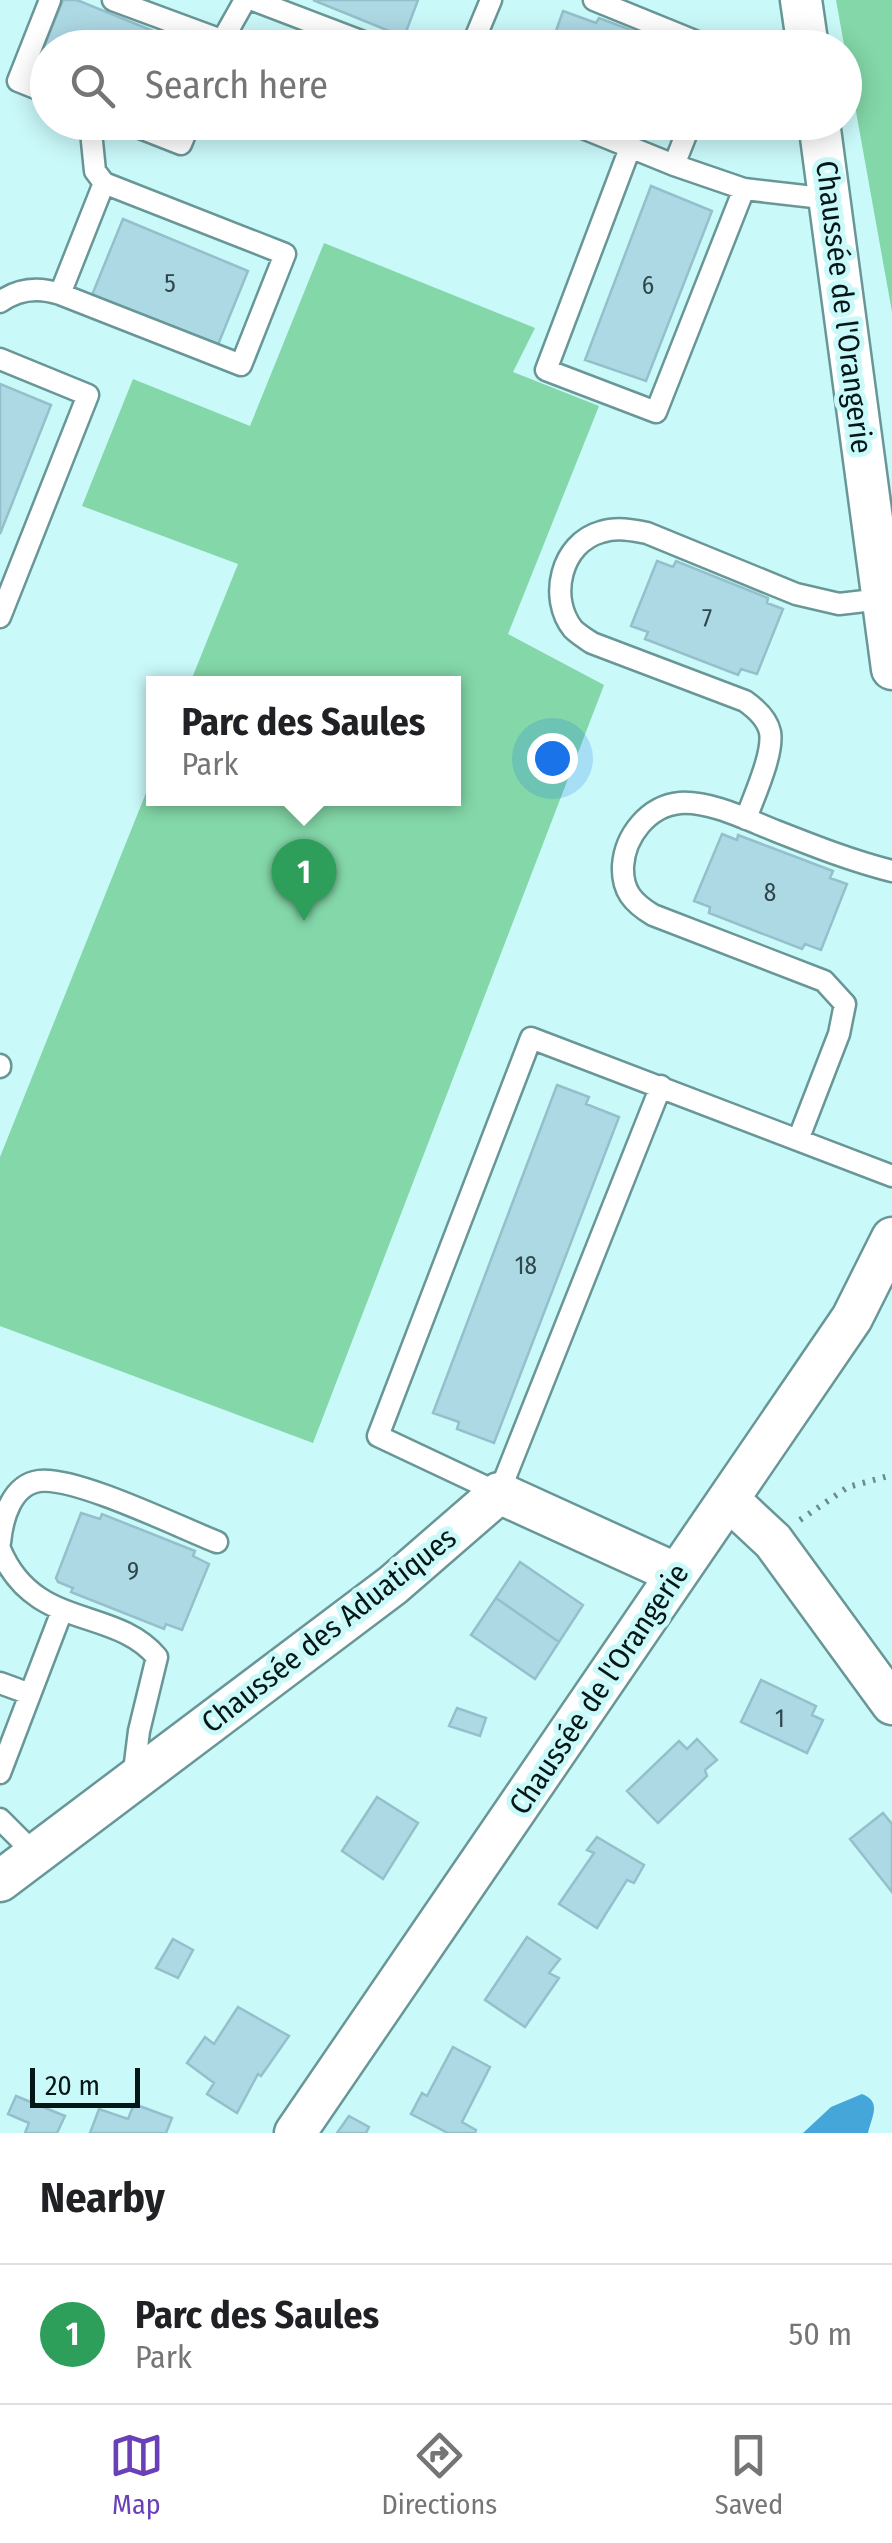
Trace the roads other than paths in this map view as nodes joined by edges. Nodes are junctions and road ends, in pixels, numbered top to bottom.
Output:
1 (50, 0) edge
2 (113, 0) edge
3 (245, 0) edge
4 (254, 0) edge
5 (491, 0) edge
6 (594, 0) edge
7 (801, 0) edge
8 (38, 30) edge
9 (186, 30) edge
10 (228, 30) edge
11 (332, 30) edge
12 (478, 30) edge
13 (668, 30) edge
14 (805, 30) edge
15 (30, 51) edge
16 (30, 86) edge
17 (92, 140) edge
18 (611, 140) edge
19 (684, 140) edge
20 (822, 140) edge
21 (630, 148) junction
22 (674, 165) junction
23 (104, 183) junction
24 (744, 189) junction
25 (831, 199) junction
26 (60, 294) junction
27 (0, 302) edge
28 (0, 359) edge
29 (882, 600) junction
30 (0, 616) edge
31 (892, 670) edge
32 (746, 819) junction
33 (892, 872) edge
34 (661, 1086) junction
35 (798, 1140) junction
36 (892, 1176) edge
37 (892, 1238) edge
38 (499, 1493) junction
39 (729, 1500) junction
40 (217, 1542) dead end
41 (0, 1546) edge
42 (677, 1574) junction
43 (62, 1611) junction
44 (0, 1682) edge
45 (30, 1694) junction
46 (892, 1704) edge
47 (0, 1774) edge
48 (133, 1782) junction
49 (0, 1819) edge
50 (35, 1854) junction
51 (0, 1880) edge
52 (295, 2133) edge

1 - 8 lane
2 - 9 lane
3 - 10 lane
4 - 11 lane
5 - 12 lane
6 - 13 lane
7 - 14 street
15 - 16 lane
17 - 23 lane
18 - 21 lane
19 - 22 lane
20 - 25 street, Chaussée de l'Orangerie
21 - 22 lane
21 - 24 lane
22 - 24 lane
23 - 26 lane
23 - 26 lane
24 - 25 lane
25 - 29 street, Chaussée de l'Orangerie
26 - 27 lane
28 - 30 lane
29 - 31 street, Chaussée de l'Orangerie
29 - 32 lane
32 - 33 lane
32 - 35 lane
34 - 35 lane
34 - 38 lane
34 - 38 lane
35 - 36 lane
37 - 39 street, Chaussée de l'Orangerie
38 - 42 street
38 - 48 street, Chaussée des Aduatiques
39 - 42 street, Chaussée de l'Orangerie
39 - 46 street
40 - 41 lane
41 - 43 lane
42 - 52 street, Chaussée de l'Orangerie
43 - 45 lane
43 - 48 lane
44 - 45 lane
45 - 47 lane
48 - 50 street, Chaussée des Aduatiques
49 - 50 lane
50 - 51 street, Chaussée des Aduatiques

